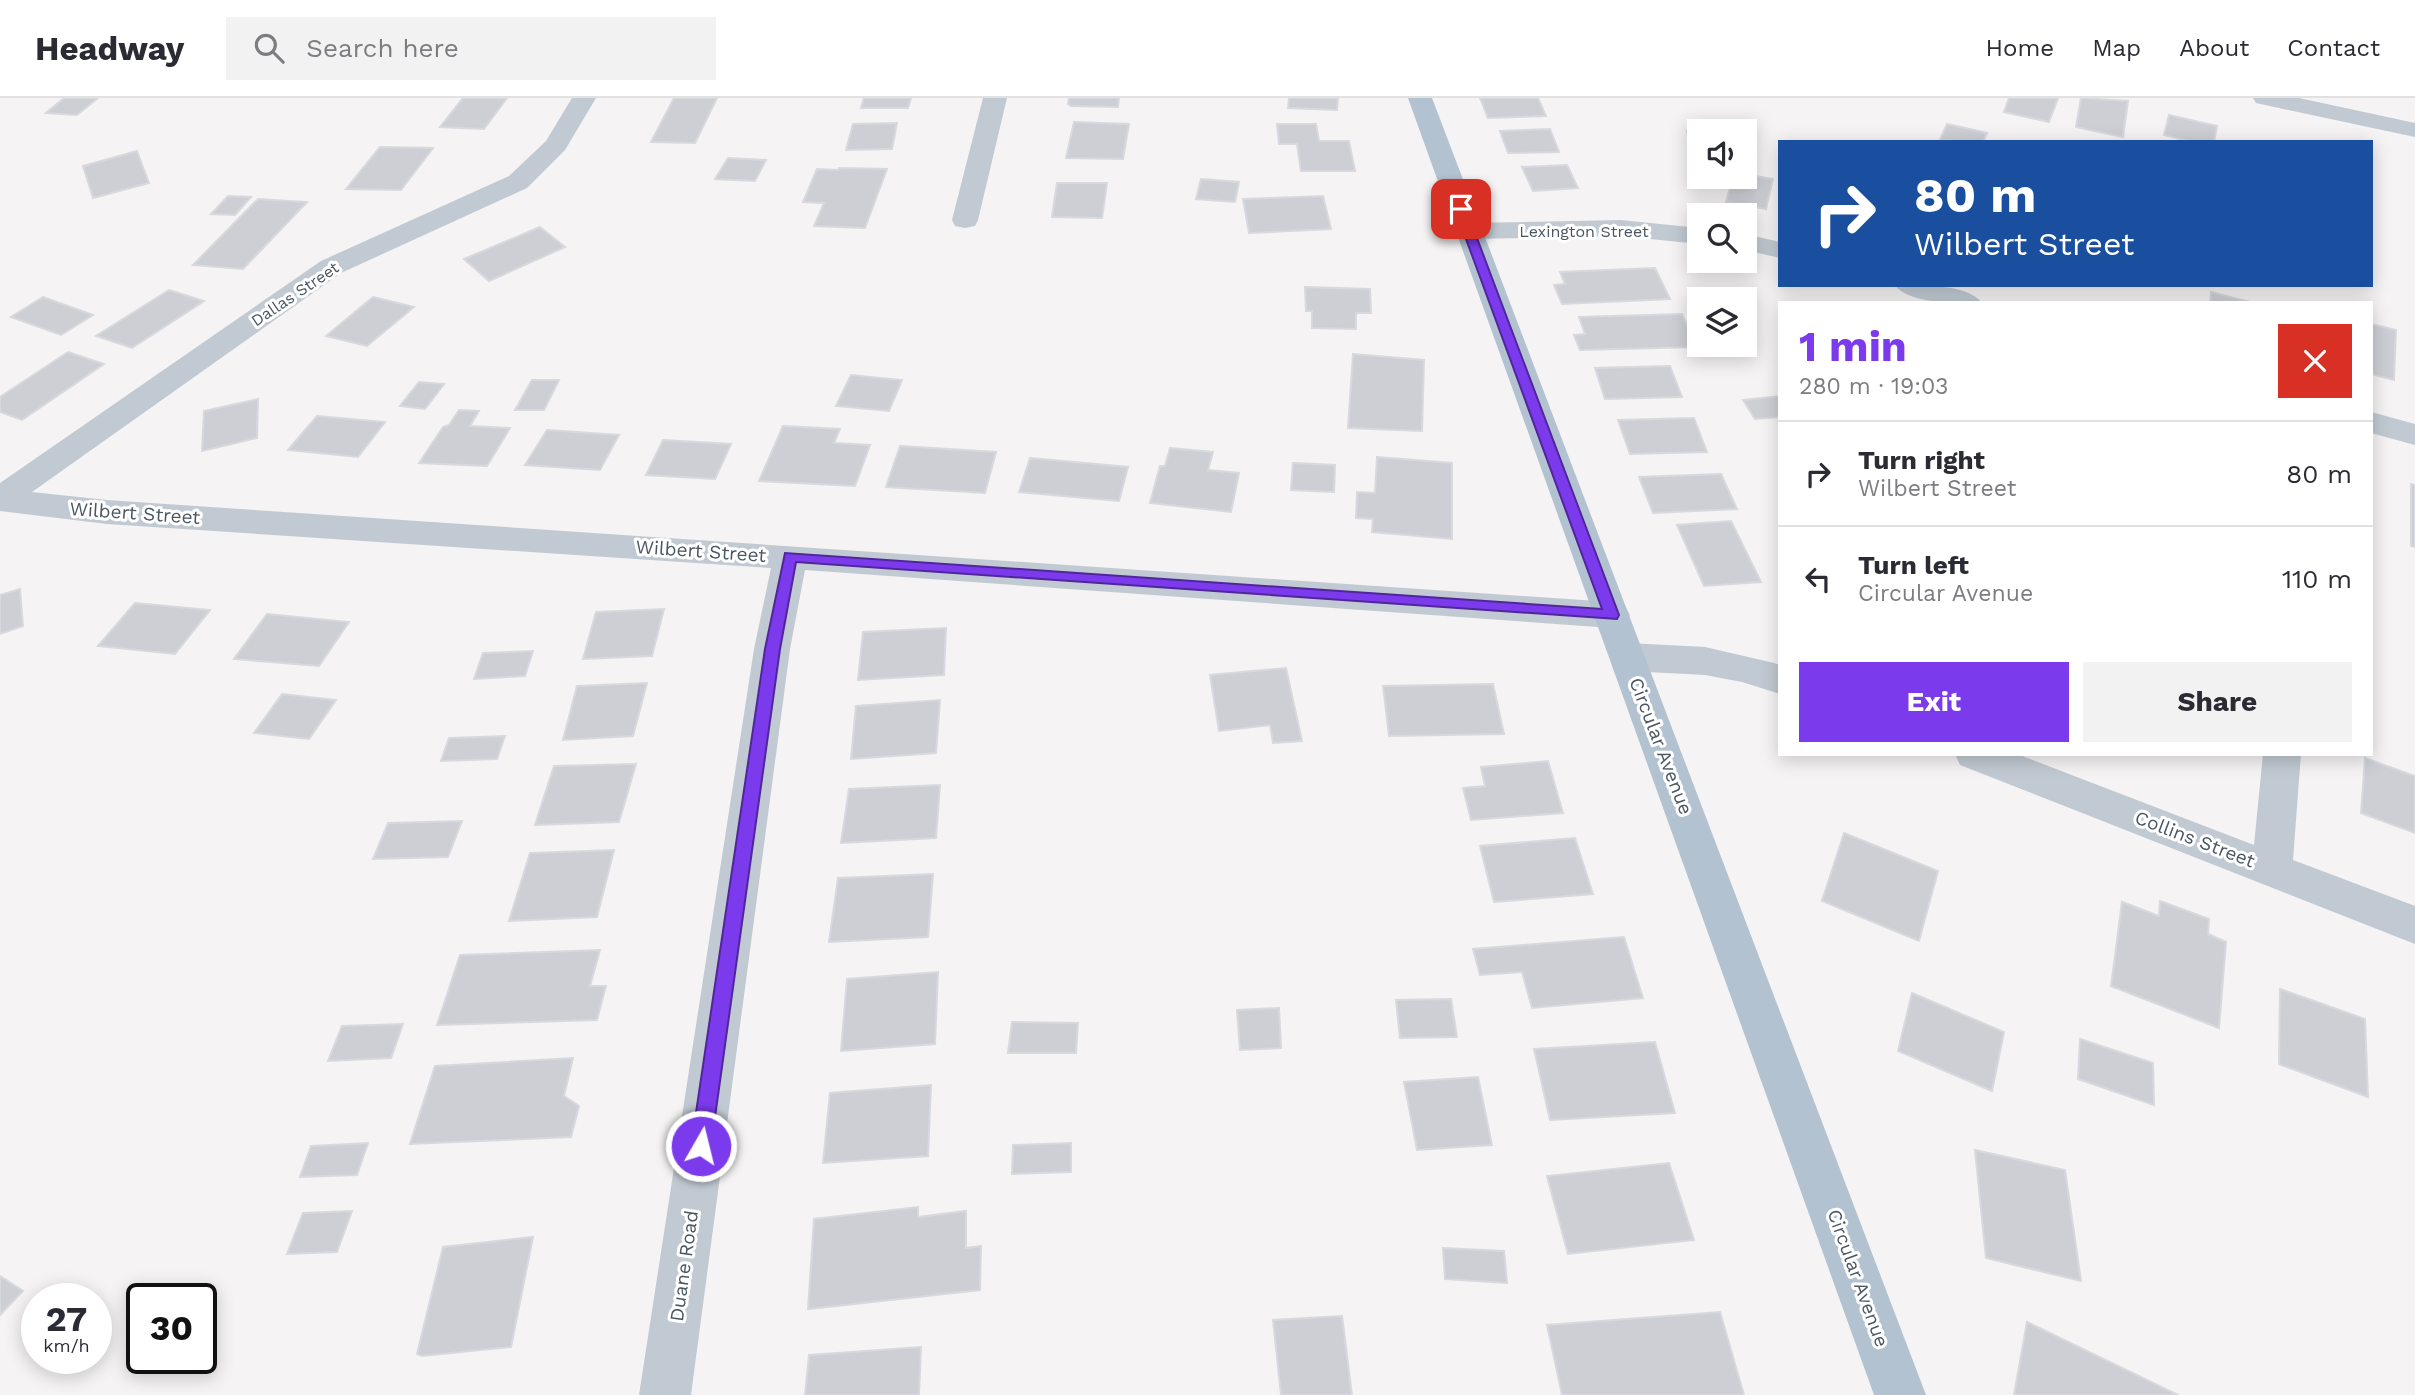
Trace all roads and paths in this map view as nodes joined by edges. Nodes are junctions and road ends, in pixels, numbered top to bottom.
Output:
1 (584, 98) edge
2 (995, 98) edge
3 (1420, 98) edge
4 (2265, 98) edge
5 (2415, 130) edge
6 (965, 220) dead end
7 (1469, 231) junction
8 (1687, 235) edge
9 (1757, 245) edge
10 (1778, 250) edge
11 (1916, 287) edge
12 (1961, 301) edge
13 (2373, 423) edge
14 (2415, 435) edge
15 (0, 500) edge
16 (790, 556) junction
17 (1612, 615) junction
18 (1628, 657) junction
19 (1778, 679) edge
20 (1979, 756) edge
21 (2281, 756) edge
22 (2272, 869) junction
23 (2415, 925) edge
24 (665, 1395) edge
25 (1900, 1395) edge

1 - 15 street, Dallas Street
2 - 6 street
3 - 7 main road, Circular Avenue
4 - 5 street
7 - 8 street, Lexington Street
7 - 17 main road, Circular Avenue
9 - 10 street
11 - 12 street
13 - 14 street
15 - 16 street, Wilbert Street
16 - 17 street, Wilbert Street
16 - 24 street, Duane Road
17 - 18 main road, Circular Avenue
18 - 19 street
18 - 25 main road, Circular Avenue
20 - 22 street, Collins Street
21 - 22 street
22 - 23 street, Collins Street

